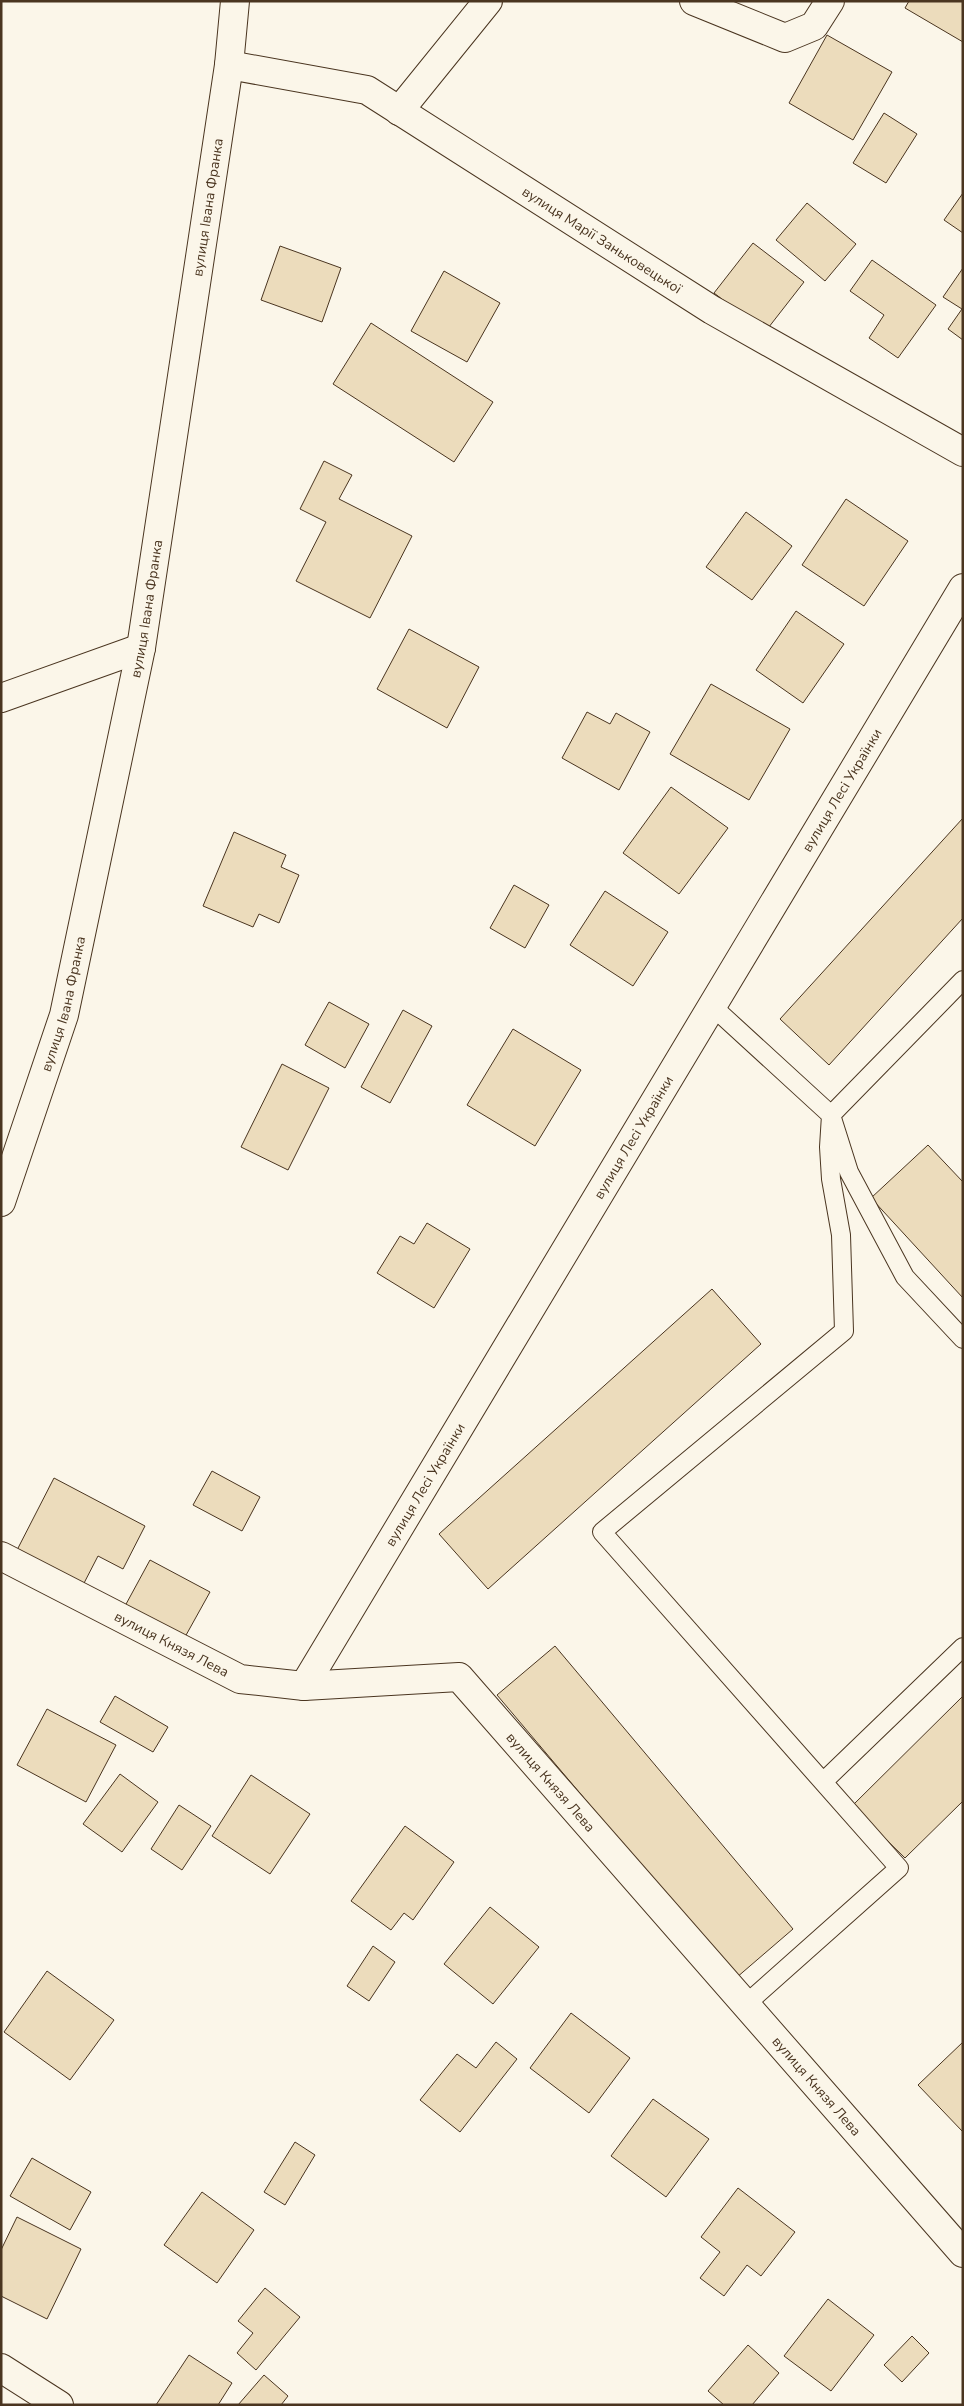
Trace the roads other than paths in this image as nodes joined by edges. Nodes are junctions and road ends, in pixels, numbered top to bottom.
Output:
1 (236, 1) edge
2 (488, 1) edge
3 (694, 1) edge
4 (830, 1) edge
5 (228, 65) junction
6 (399, 111) junction
7 (963, 452) edge
8 (963, 588) edge
9 (141, 648) junction
10 (1, 698) edge
11 (963, 980) edge
12 (712, 1006) junction
13 (831, 1115) junction
14 (1, 1202) edge
15 (963, 1339) edge
16 (1, 1556) edge
17 (963, 1647) edge
18 (304, 1686) junction
19 (824, 1781) junction
20 (745, 2005) junction
21 (963, 2253) edge
22 (1, 2368) edge
23 (59, 2405) edge

1 - 5 street, вулиця Івана Франка
2 - 6 street
3 - 4 street
5 - 6 street, вулиця Марії Заньковецької
5 - 9 street, вулиця Івана Франка
6 - 7 street, вулиця Марії Заньковецької
8 - 12 street, вулиця Лесі Українки
9 - 10 street
9 - 14 street, вулиця Івана Франка
11 - 13 lane
12 - 13 lane
12 - 18 street, вулиця Лесі Українки
13 - 15 lane
13 - 19 lane
16 - 18 street, вулиця Князя Лева
17 - 19 lane
18 - 20 street, вулиця Князя Лева
19 - 20 lane
20 - 21 street, вулиця Князя Лева
22 - 23 street

